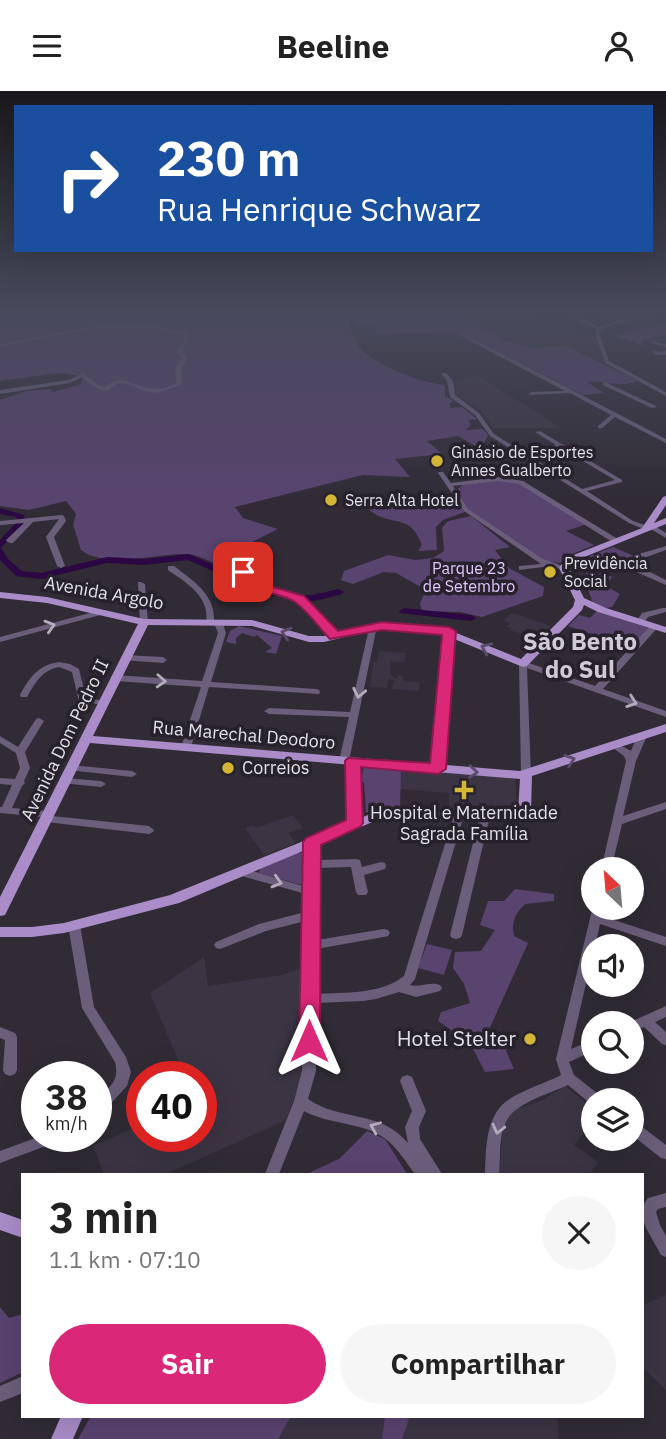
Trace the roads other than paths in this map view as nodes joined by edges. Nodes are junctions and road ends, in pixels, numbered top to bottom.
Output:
1 (179, 375) edge
2 (445, 375) edge
3 (538, 375) edge
4 (630, 375) edge
5 (605, 384) dead end
6 (666, 385) edge
7 (656, 389) junction
8 (0, 392) edge
9 (570, 392) junction
10 (532, 394) dead end
11 (666, 394) edge
12 (632, 396) junction
13 (654, 407) dead end
14 (613, 416) junction
15 (600, 427) dead end
16 (538, 432) dead end
17 (666, 441) edge
18 (562, 446) junction
19 (523, 454) junction
20 (441, 473) dead end
21 (448, 485) junction
22 (581, 491) junction
23 (666, 499) edge
24 (26, 519) junction
25 (0, 523) edge
26 (654, 526) edge
27 (666, 536) edge
28 (10, 541) dead end
29 (617, 541) junction
30 (666, 548) edge
31 (549, 565) junction
32 (61, 566) dead end
33 (172, 568) dead end
34 (522, 568) dead end
35 (564, 568) junction
36 (243, 572) dead end
37 (666, 583) edge
38 (141, 584) dead end
39 (0, 595) edge
40 (578, 605) junction
41 (663, 610) dead end
42 (101, 612) junction
43 (144, 622) junction
44 (212, 622) junction
45 (640, 622) junction
46 (373, 626) junction
47 (661, 628) edge
48 (449, 631) junction
49 (335, 636) junction
50 (0, 640) edge
51 (125, 658) junction
52 (163, 660) dead end
53 (523, 664) junction
54 (115, 678) junction
55 (207, 683) junction
56 (597, 690) junction
57 (316, 692) dead end
58 (24, 695) dead end
59 (103, 703) junction
60 (269, 711) dead end
61 (666, 714) edge
62 (354, 715) junction
63 (39, 721) dead end
64 (666, 728) edge
65 (642, 736) junction
66 (0, 739) edge
67 (85, 739) junction
68 (614, 745) junction
69 (186, 747) junction
70 (20, 752) junction
71 (349, 761) junction
72 (631, 761) junction
73 (438, 769) junction
74 (67, 775) junction
75 (132, 775) dead end
76 (526, 775) junction
77 (0, 781) edge
78 (20, 783) junction
79 (101, 784) dead end
80 (666, 805) edge
81 (3, 810) edge
82 (458, 815) junction
83 (485, 815) junction
84 (47, 816) junction
85 (354, 823) junction
86 (617, 823) junction
87 (149, 830) dead end
88 (312, 842) junction
89 (609, 857) edge
90 (311, 864) junction
91 (381, 866) dead end
92 (242, 872) junction
93 (359, 873) junction
94 (311, 892) junction
95 (362, 892) dead end
96 (0, 911) edge
97 (311, 915) junction
98 (595, 921) edge
99 (616, 921) edge
100 (74, 925) junction
101 (0, 932) edge
102 (384, 933) dead end
103 (456, 935) dead end
104 (666, 942) edge
105 (220, 945) dead end
106 (311, 945) junction
107 (400, 987) junction
108 (436, 988) dead end
109 (310, 999) junction
110 (666, 1011) edge
111 (645, 1021) joint
112 (0, 1032) edge
113 (666, 1039) edge
114 (581, 1050) edge
115 (562, 1059) junction
116 (10, 1070) dead end
117 (569, 1078) junction
118 (407, 1081) dead end
119 (581, 1088) edge
120 (112, 1092) edge
121 (301, 1101) junction
122 (644, 1136) edge
123 (21, 1149) edge
124 (666, 1153) edge
125 (0, 1157) edge
126 (272, 1173) edge
127 (422, 1173) edge
128 (434, 1173) edge
129 (492, 1173) edge
130 (666, 1200) edge
131 (0, 1221) edge
132 (21, 1228) edge
133 (666, 1250) edge
134 (21, 1385) edge
135 (0, 1394) edge
136 (71, 1418) edge
137 (62, 1439) edge

1 - 8 street
2 - 19 street
3 - 9 street
4 - 7 street
5 - 12 street
6 - 7 street
7 - 11 street
7 - 12 street
9 - 10 street
9 - 14 street
12 - 13 street
14 - 15 street
14 - 17 street
16 - 18 street
18 - 19 street
18 - 22 street
19 - 22 street
20 - 21 street
21 - 29 street
21 - 31 street
22 - 26 street
23 - 26 main road
24 - 25 street
24 - 28 street
24 - 32 street
26 - 27 street
26 - 29 main road
29 - 35 main road
30 - 37 street
31 - 34 street
31 - 35 street
33 - 44 street
35 - 40 main road
36 - 49 street
38 - 43 street
39 - 42 main road, Avenida Argolo
40 - 45 main road
40 - 53 main road
41 - 45 street
42 - 43 main road, Avenida Argolo
50 -> 42 street
43 - 44 main road, Avenida Argolo
43 - 51 main road, Avenida Dom Pedro II
49 -> 44 main road, Avenida Argolo
44 - 55 street
45 - 47 main road
46 - 48 main road, Avenida Argolo
46 - 49 main road, Avenida Argolo
46 -> 62 street
47 - 56 street
53 -> 48 main road
48 - 73 street
51 - 52 street
51 - 54 main road, Avenida Dom Pedro II
53 - 56 street
53 - 76 street
54 -> 55 street
54 - 59 main road, Avenida Dom Pedro II
55 - 57 street
55 - 69 street
56 -> 61 street
58 - 59 street
59 - 67 main road, Avenida Dom Pedro II
60 - 62 street
62 - 71 street
63 - 70 street
64 - 65 main road
65 - 68 main road
65 - 72 street
66 - 70 street
67 - 69 main road, Rua Marechal Deodoro
67 - 74 main road, Avenida Dom Pedro II
68 - 72 street
76 -> 68 main road
69 - 71 main road, Rua Marechal Deodoro
70 - 78 street
71 - 73 main road, Rua Marechal Deodoro
71 - 85 street
72 - 86 street
73 -> 76 main road, Rua Marechal Deodoro
74 - 75 street
74 - 79 street
74 - 84 main road, Avenida Dom Pedro II
76 - 83 main road
77 - 78 street
78 - 81 street
80 - 86 street
81 - 84 street
82 - 83 main road
82 - 85 main road
82 - 107 street
83 - 103 street
84 - 87 street
84 - 96 main road, Avenida Dom Pedro II
85 - 88 main road
86 - 89 street
88 - 90 street
88 - 92 main road
90 - 93 street
90 - 94 street
91 - 93 street
92 -> 94 street
92 - 100 main road
93 - 95 street
94 - 97 street
97 - 105 street
97 - 106 street
98 - 115 street
99 - 104 street
100 - 101 main road
100 - 120 street
102 - 106 street
106 - 109 street
107 - 108 street
107 - 109 street
109 - 121 street
110 - 111 street
111 - 113 street
112 - 116 street
114 - 115 street
115 - 117 street
117 - 119 street
117 -> 129 street
118 - 128 street
121 - 126 street
127 -> 121 street
122 - 124 street
123 - 125 street
130 - 133 street
131 - 132 main road
134 - 135 street
136 - 137 main road

